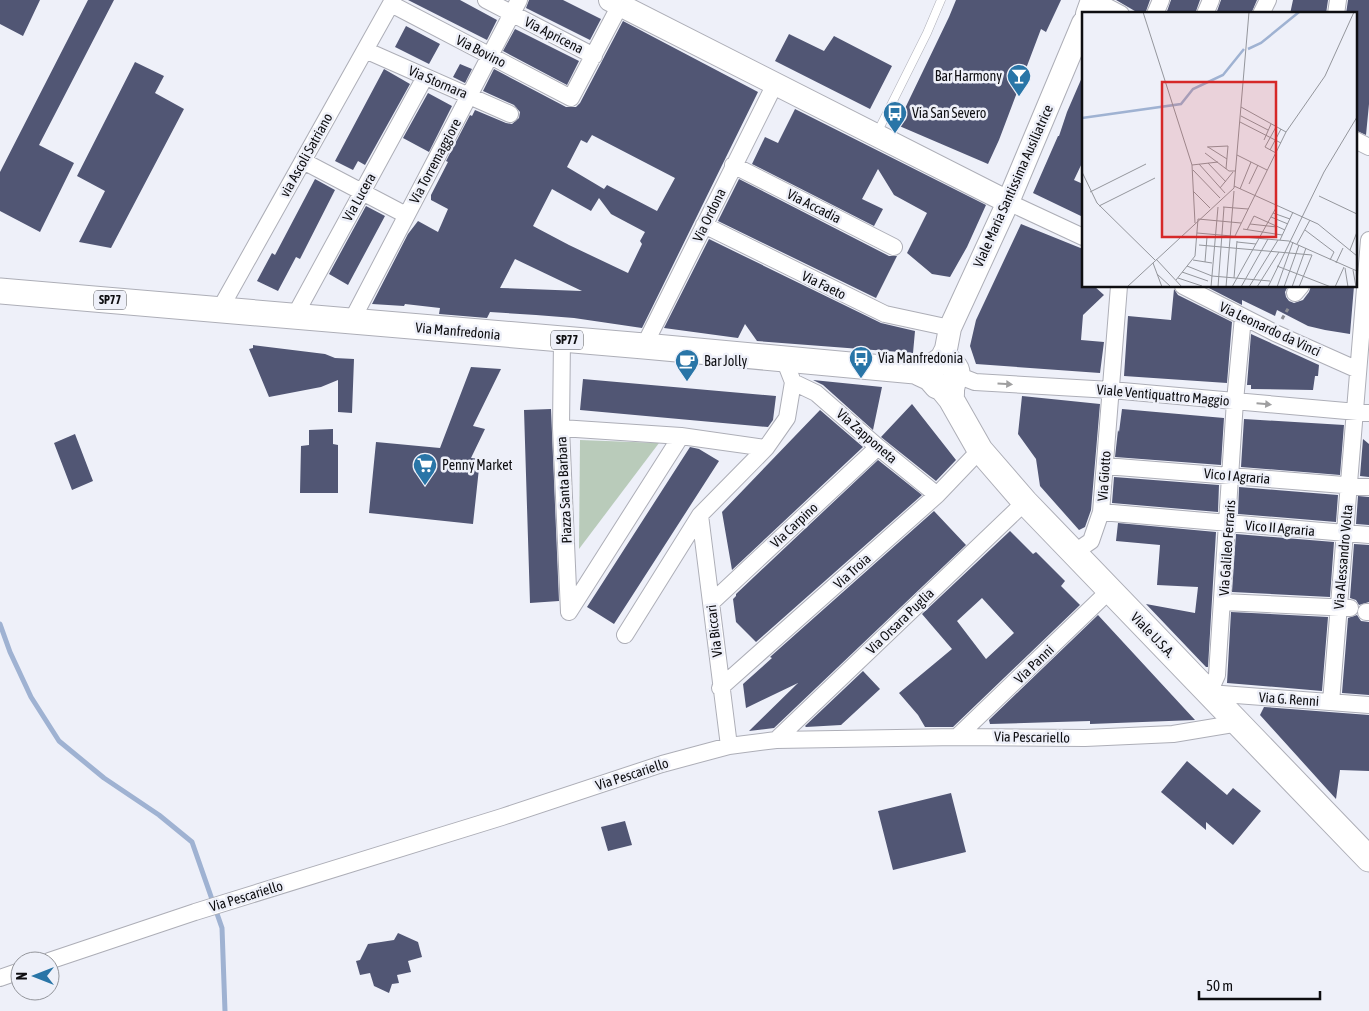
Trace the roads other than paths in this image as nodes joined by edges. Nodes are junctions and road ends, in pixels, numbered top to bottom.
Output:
1 (486, 0) edge
2 (941, 0) edge
3 (1093, 0) edge
4 (1161, 0) edge
5 (1211, 0) edge
6 (1268, 0) edge
7 (392, 2) edge
8 (615, 3) edge
9 (515, 7) edge
10 (1087, 12) edge
11 (1117, 12) edge
12 (1156, 12) edge
13 (1206, 12) edge
14 (1262, 12) edge
15 (1082, 25) edge
16 (365, 50) junction
17 (490, 56) junction
18 (594, 56) junction
19 (424, 77) junction
20 (775, 84) junction
21 (469, 95) junction
22 (510, 114) dead end
23 (876, 135) junction
24 (1356, 140) edge
25 (1369, 147) edge
26 (303, 161) junction
27 (733, 165) junction
28 (362, 192) junction
29 (1008, 202) junction
30 (406, 216) junction
31 (704, 225) junction
32 (1082, 237) edge
33 (1369, 240) edge
34 (894, 247) dead end
35 (1119, 288) edge
36 (1187, 288) edge
37 (0, 292) edge
38 (220, 310) junction
39 (294, 317) junction
40 (1243, 317) junction
41 (351, 322) junction
42 (562, 339) junction
43 (644, 346) junction
44 (784, 359) junction
45 (942, 369) junction
46 (1358, 370) junction
47 (793, 382) junction
48 (1111, 390) junction
49 (1235, 401) junction
50 (1362, 413) edge
51 (561, 428) junction
52 (681, 436) junction
53 (878, 447) junction
54 (766, 448) junction
55 (980, 450) junction
56 (1105, 466) junction
57 (1231, 475) junction
58 (1349, 485) junction
59 (1369, 487) edge
60 (937, 495) junction
61 (1025, 502) junction
62 (1101, 512) junction
63 (700, 515) junction
64 (1228, 524) junction
65 (1344, 533) junction
66 (1369, 535) edge
67 (1075, 552) junction
68 (1110, 590) junction
69 (1223, 602) junction
70 (711, 603) junction
71 (1344, 608) junction
72 (625, 635) dead end
73 (720, 688) junction
74 (1209, 693) junction
75 (1331, 702) junction
76 (1369, 705) edge
77 (1238, 723) junction
78 (957, 737) junction
79 (776, 740) junction
80 (729, 746) junction
81 (1369, 859) edge
82 (60, 957) edge

1 - 9 street, Via Apricena
2 - 23 lane
3 - 10 street
3 - 11 street
4 - 12 street
5 - 13 street
6 - 14 street
7 - 16 street, via Ascoli Satriano
7 - 17 street, Via Bovino
8 - 18 street
8 - 20 street
9 - 17 street, Via Torremaggiore
9 - 18 street, Via Apricena
15 - 29 street, Viale Maria Santissima Ausiliatrice
16 - 19 street, Via Stornara
16 - 26 street, via Ascoli Satriano
17 - 18 street, Via Bovino
17 - 21 street, Via Torremaggiore
19 - 21 street, Via Stornara
19 - 28 street, Via Lucera
20 - 23 street
20 - 27 street, Via Ordona
21 - 22 street, Via Stornara
21 - 30 street, Via Torremaggiore
23 - 29 street
24 - 25 street
26 - 28 street
26 - 38 street, via Ascoli Satriano
27 - 31 street, Via Ordona
27 - 34 street, Via Accadia
28 - 30 street
28 - 39 street, Via Lucera
29 - 32 street
29 - 45 street, Viale Maria Santissima Ausiliatrice
30 - 41 street, Via Torremaggiore
31 - 43 street, Via Ordona
31 - 45 street, Via Faeto
33 - 46 street, Via Alessandro Volta
35 - 48 street, Via Giotto
36 - 40 street, Via Leonardo da Vinci
37 - 38 main road, Via Manfredonia / SP77
38 - 39 main road, Via Manfredonia / SP77
39 - 41 main road, Via Manfredonia / SP77
40 - 46 street, Via Leonardo da Vinci
40 - 49 street, Via Galileo Ferraris
41 - 42 main road, Via Manfredonia / SP77
42 - 43 main road, Via Manfredonia / SP77
42 - 51 street
43 - 44 main road, Via Manfredonia / SP77
44 - 45 main road, Via Manfredonia / SP77
44 - 47 street
45 -> 48 street, Viale Ventiquattro Maggio
45 - 55 main road, Viale U.S.A.
46 - 50 street, Via Alessandro Volta
47 - 53 street, Via Zapponeta
47 - 54 street
48 - 49 street, Viale Ventiquattro Maggio
48 - 56 street, Via Giotto
49 -> 50 street, Viale Ventiquattro Maggio
49 - 57 street, Via Galileo Ferraris
50 - 58 street, Via Alessandro Volta
51 - 52 street, Piazza Santa Barbara
51 - 52 street, Piazza Santa Barbara
52 - 54 street, Piazza Santa Barbara
53 - 60 street, Via Zapponeta
53 - 70 street, Via Carpino
54 - 63 street
55 - 60 street, Via Troia
55 - 61 main road, Viale U.S.A.
56 - 57 street, Vico I Agraria
56 - 62 street, Via Giotto
57 - 58 street, Vico I Agraria
57 - 64 street, Via Galileo Ferraris
58 - 59 street, Vico I Agraria
58 - 65 street, Via Alessandro Volta
60 - 73 street, Via Troia
61 - 67 main road, Viale U.S.A.
61 - 79 street, Via Orsara Puglia
62 - 64 street, Vico II Agraria
62 - 67 street, Via Giotto
63 - 70 street, Via Biccari
63 - 72 street
64 - 65 street, Vico II Agraria
64 - 69 street, Via Galileo Ferraris
65 - 66 street, Vico II Agraria
65 - 71 street, Via Alessandro Volta
67 - 68 main road, Viale U.S.A.
68 - 74 main road, Viale U.S.A.
68 - 78 street, Via Panni
69 - 71 street
69 - 74 street, Via Galileo Ferraris
70 - 73 street, Via Biccari
71 - 75 street, Via Alessandro Volta
73 - 80 street, Via Biccari
74 - 75 street, Via G. Renni
74 - 77 main road, Viale U.S.A.
75 - 76 street, Via G. Renni
77 - 78 street, Via Pescariello
77 - 81 main road, Viale U.S.A.
78 - 79 street, Via Pescariello
79 - 80 street, Via Pescariello
80 - 82 street, Via Pescariello

